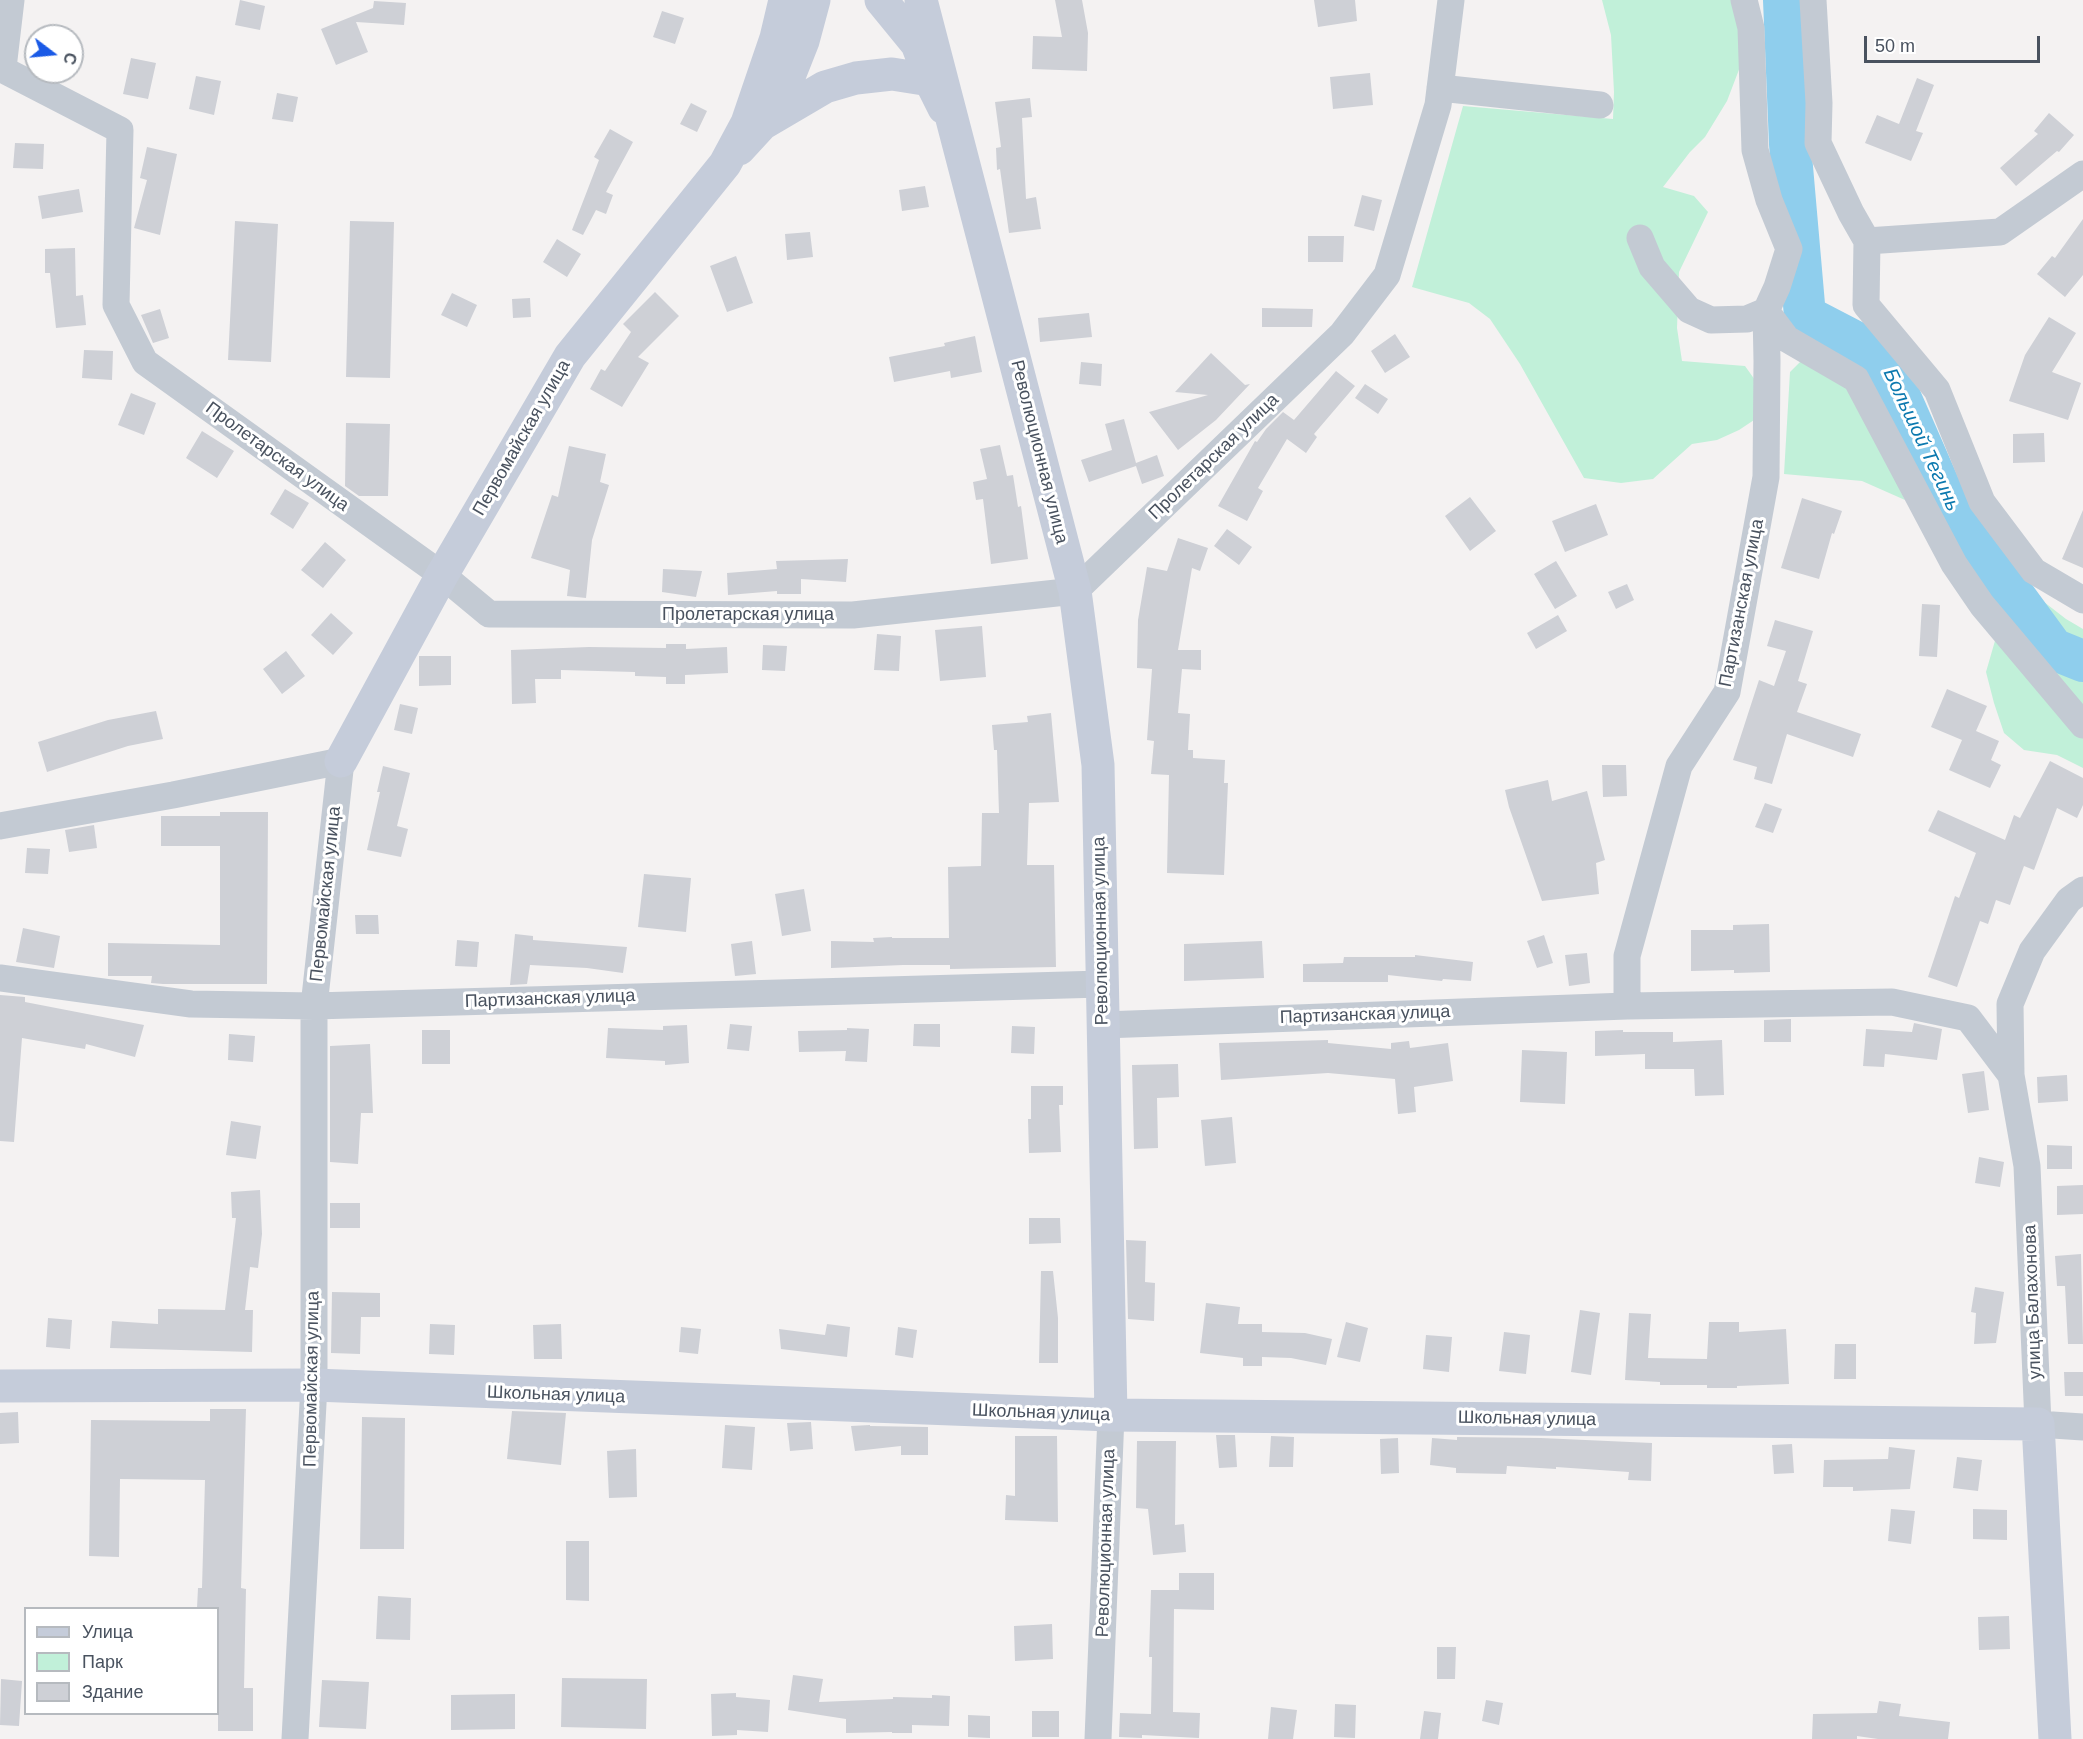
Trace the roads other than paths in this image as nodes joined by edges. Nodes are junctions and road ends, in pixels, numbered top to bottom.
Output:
1 (11, 0) edge
2 (881, 0) edge
3 (921, 0) edge
4 (1451, 0) edge
5 (1744, 0) edge
6 (1813, 0) edge
7 (792, 1) edge
8 (1, 68) edge
9 (930, 80) junction
10 (1440, 88) junction
11 (1600, 105) dead end
12 (754, 124) junction
13 (959, 140) junction
14 (2083, 174) edge
15 (1640, 238) dead end
16 (1867, 241) junction
17 (1766, 311) junction
18 (442, 575) junction
19 (1076, 591) junction
20 (2083, 600) edge
21 (2083, 725) edge
22 (341, 761) junction
23 (0, 826) edge
24 (2083, 890) edge
25 (0, 978) edge
26 (1102, 984) junction
27 (314, 1006) junction
28 (1627, 1006) junction
29 (1103, 1025) junction
30 (2011, 1075) junction
31 (314, 1385) junction
32 (0, 1386) edge
33 (1111, 1415) junction
34 (2038, 1424) junction
35 (2083, 1426) edge
36 (295, 1739) edge
37 (1098, 1739) edge
38 (2055, 1739) edge

1 - 8 street, Пролетарская улица
2 - 9 street
3 - 13 street
4 - 10 street, Пролетарская улица
5 - 17 street
6 - 16 street
7 - 12 street, Первомайская улица
8 - 18 street, Пролетарская улица
9 - 12 street
9 - 13 street
10 - 11 street
10 - 19 street, Пролетарская улица
12 - 18 street, Первомайская улица
13 - 19 street, Революционная улица
14 - 16 street
15 - 17 street
16 - 20 street
17 - 21 street
17 - 28 street, Партизанская улица
18 - 19 street, Пролетарская улица
18 - 22 street, Первомайская улица
19 - 26 street, Революционная улица
22 - 23 street
22 - 27 street, Первомайская улица
24 - 30 street, улица Балахонова
25 - 27 street, Партизанская улица
26 - 27 street, Партизанская улица
26 - 29 street, Революционная улица
27 - 31 street, Первомайская улица
28 - 29 street, Партизанская улица
28 - 30 street, Партизанская улица
29 - 33 street, Революционная улица
30 - 34 street, улица Балахонова
31 - 32 street, Школьная улица
31 - 33 street, Школьная улица
31 - 36 street, Первомайская улица
33 - 34 street, Школьная улица
33 - 37 street, Революционная улица
34 - 35 street, Школьная улица
34 - 38 street, улица Балахонова

